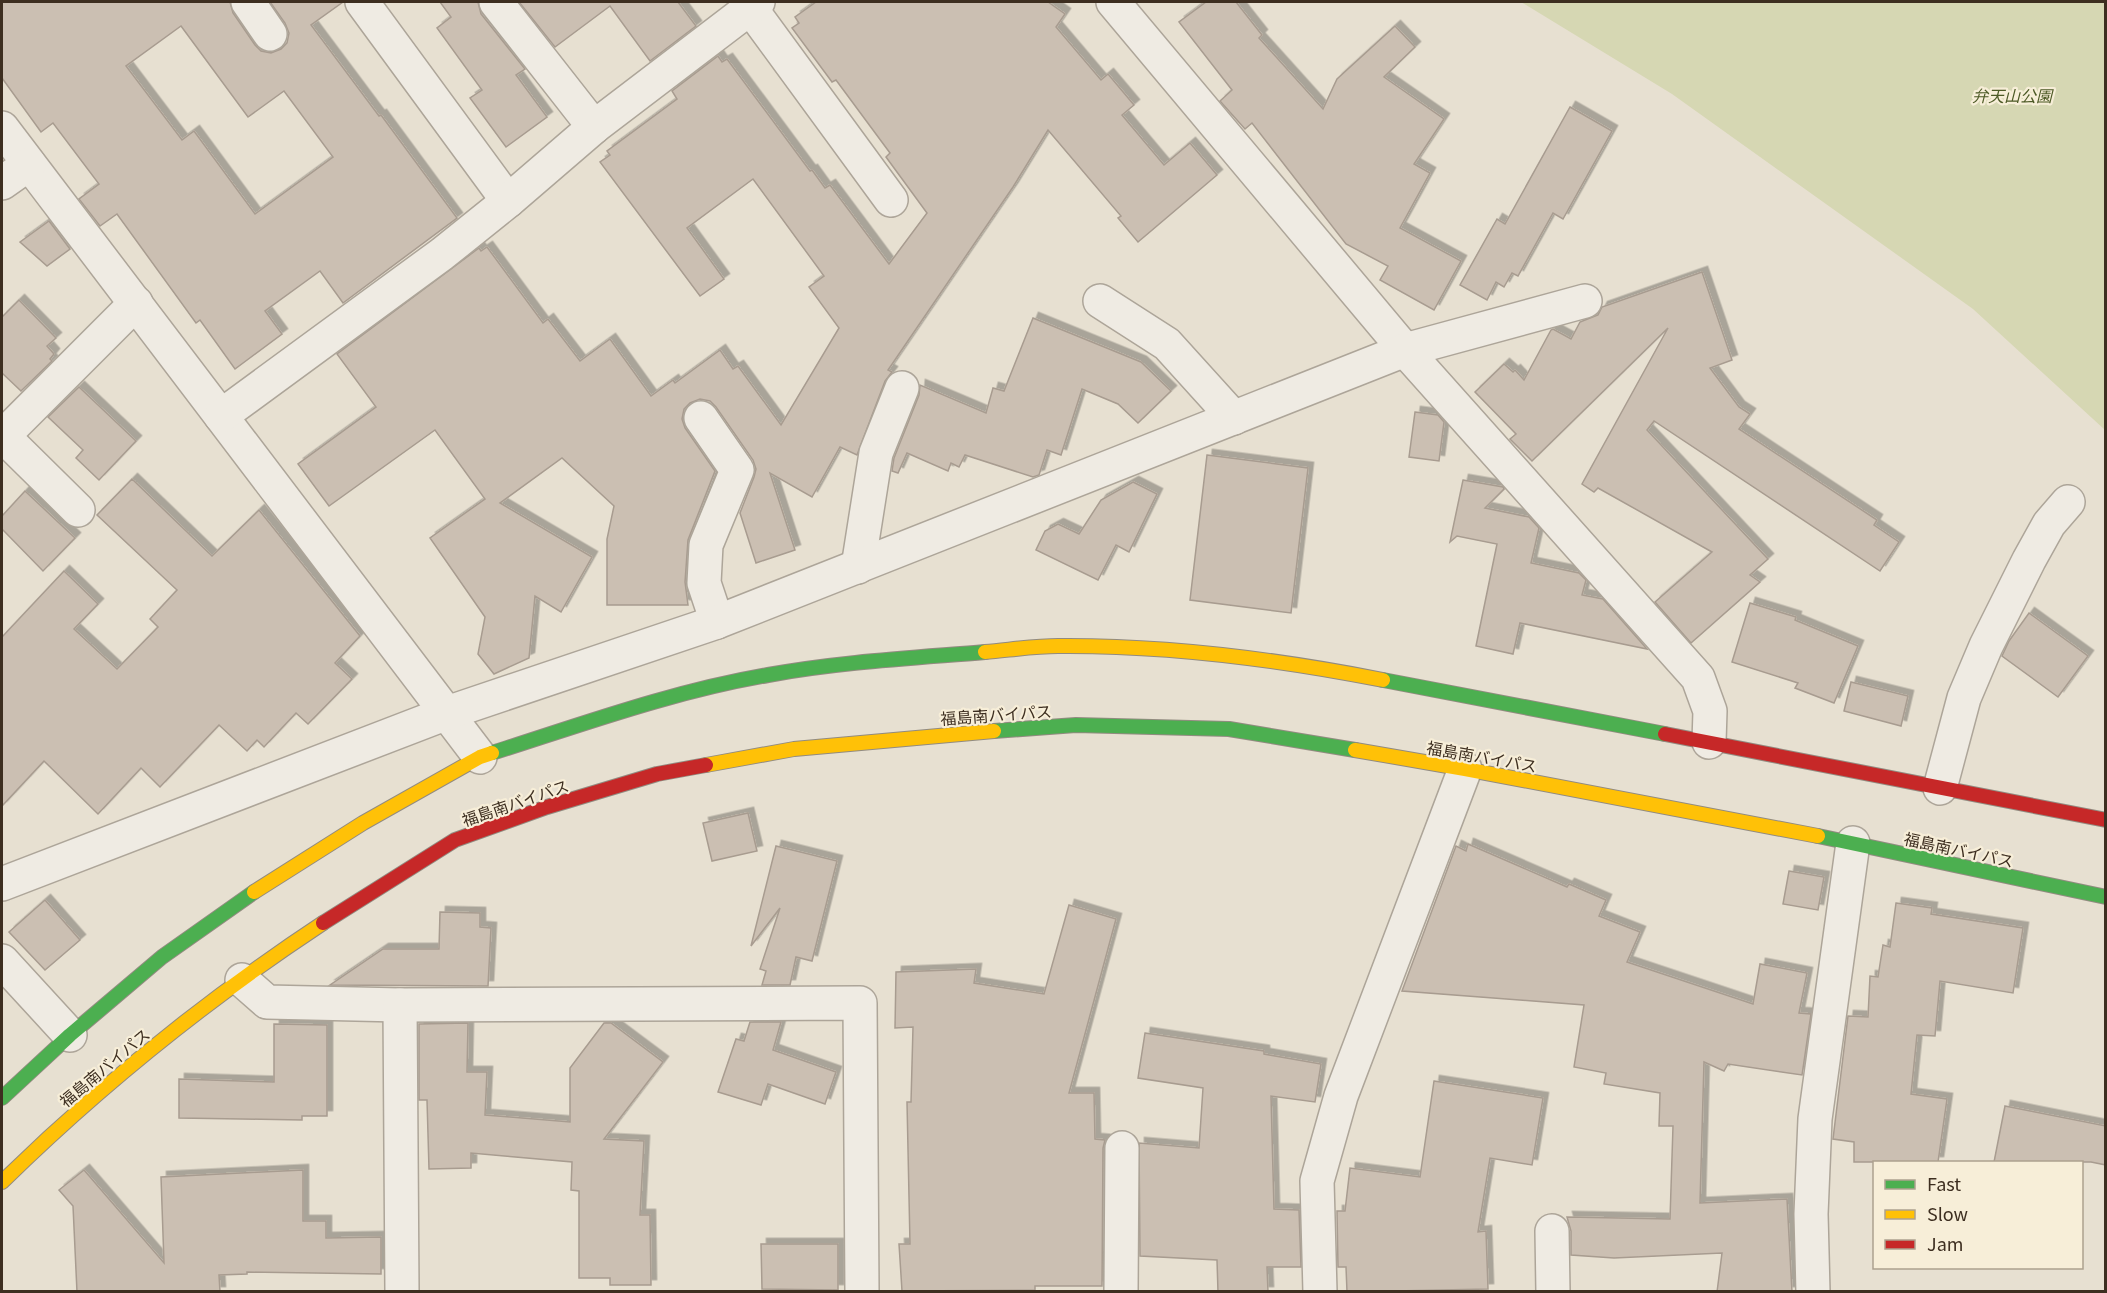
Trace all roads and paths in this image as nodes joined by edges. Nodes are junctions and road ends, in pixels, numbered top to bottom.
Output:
1 (248, 2) edge
2 (362, 2) edge
3 (496, 2) edge
4 (1113, 2) edge
5 (751, 3) edge
6 (270, 34) dead end
7 (594, 127) junction
8 (2, 128) edge
9 (29, 164) junction
10 (2, 183) edge
11 (891, 200) dead end
12 (508, 201) junction
13 (1100, 301) dead end
14 (1585, 301) dead end
15 (136, 303) junction
16 (1405, 350) junction
17 (902, 388) dead end
18 (221, 416) junction
19 (701, 418) dead end
20 (1234, 418) junction
21 (2, 436) edge
22 (2068, 502) dead end
23 (78, 510) dead end
24 (858, 567) junction
25 (717, 622) junction
26 (447, 713) junction
27 (1709, 742) junction
28 (480, 758) junction
29 (1465, 769) junction
30 (1940, 788) junction
31 (2106, 820) edge
32 (1853, 843) junction
33 (2, 884) edge
34 (2106, 897) edge
35 (2, 961) edge
36 (242, 980) junction
37 (400, 1005) junction
38 (70, 1035) junction
39 (2, 1098) edge
40 (1122, 1148) dead end
41 (2, 1182) edge
42 (1552, 1231) dead end
43 (402, 1292) edge
44 (862, 1292) edge
45 (1121, 1292) edge
46 (1320, 1292) edge
47 (1553, 1292) edge
48 (1813, 1292) edge

1 - 6 street
2 - 12 street
3 - 7 street
4 - 16 street
5 - 7 street
5 - 11 street
7 - 12 street
8 - 9 street
9 - 10 street
9 - 15 street
12 - 18 street
13 - 20 street
14 - 16 street
15 - 18 street
15 - 21 street
16 - 20 street
16 - 27 street
17 - 24 street
18 - 26 street
19 - 25 street
20 - 24 street
21 - 23 street
22 - 30 street
24 - 25 street
25 - 26 street
26 - 28 street
26 - 33 street
27 - 28 highway
27 - 30 highway
28 - 38 highway
29 - 32 highway, 福島南バイパス
29 - 36 highway, 福島南バイパス
29 - 46 street
30 - 31 highway
32 - 34 highway, 福島南バイパス
32 - 48 street
35 - 38 street
36 - 37 street
36 - 41 highway, 福島南バイパス
37 - 43 street
37 - 44 street
38 - 39 highway
40 - 45 street
42 - 47 street

